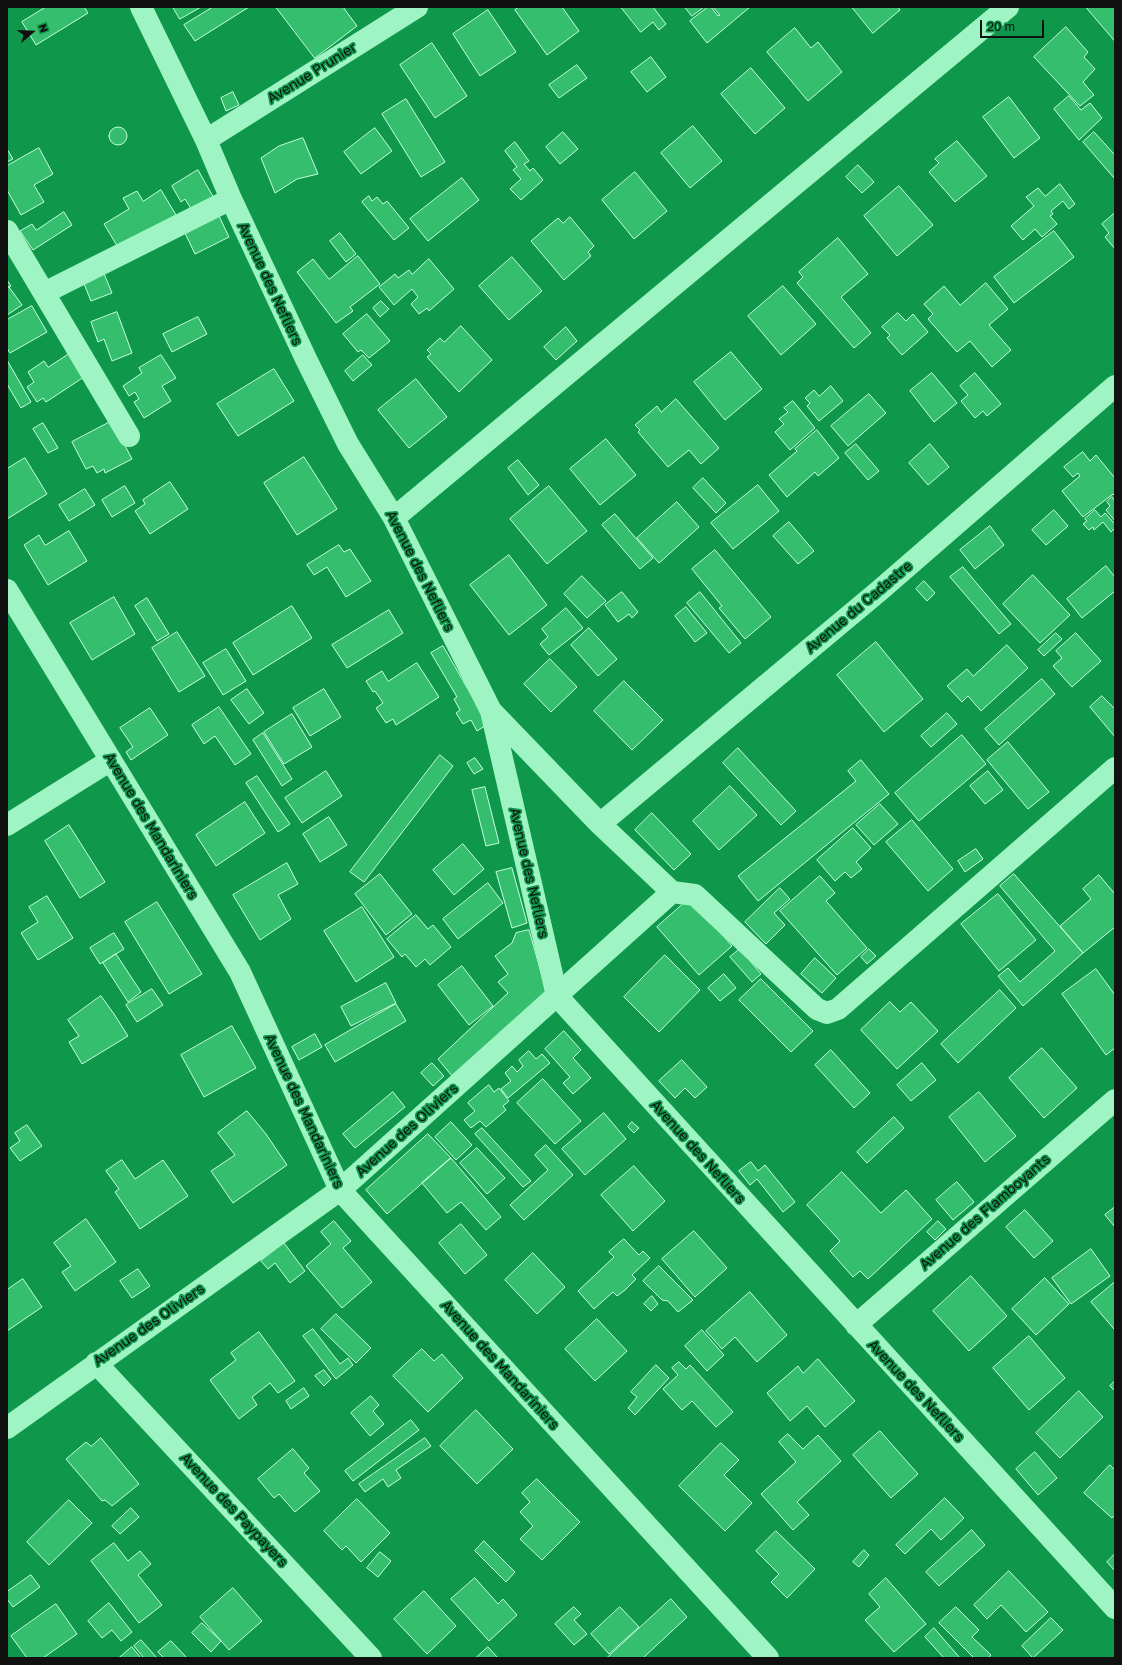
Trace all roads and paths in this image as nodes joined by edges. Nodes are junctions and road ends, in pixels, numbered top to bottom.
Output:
1 (140, 7) edge
2 (417, 7) edge
3 (1008, 7) edge
4 (206, 140) junction
5 (231, 198) junction
6 (7, 231) edge
7 (44, 293) junction
8 (1115, 386) edge
9 (129, 436) dead end
10 (394, 518) junction
11 (7, 590) edge
12 (491, 711) junction
13 (111, 760) junction
14 (1115, 768) edge
15 (600, 824) junction
16 (7, 825) edge
17 (672, 892) junction
18 (557, 996) junction
19 (1115, 1100) edge
20 (340, 1190) junction
21 (856, 1325) junction
22 (96, 1363) junction
23 (7, 1428) edge
24 (1115, 1608) edge
25 (371, 1658) edge
26 (768, 1658) edge

1 - 4 street, Avenue des Nefliers
2 - 4 street, Avenue Prunier
3 - 10 street
4 - 5 street, Avenue des Nefliers
5 - 7 street
5 - 10 street, Avenue des Nefliers
6 - 7 street
7 - 9 street
8 - 15 street, Avenue du Cadastre
10 - 12 street, Avenue des Nefliers
11 - 13 street, Avenue des Mandariniers
12 - 15 street
12 - 18 street, Avenue des Nefliers
13 - 16 street
13 - 20 street, Avenue des Mandariniers
14 - 17 street
15 - 17 street
17 - 18 street, Avenue des Oliviers
18 - 20 street, Avenue des Oliviers
18 - 21 street, Avenue des Nefliers
19 - 21 street, Avenue des Flamboyants
20 - 22 street, Avenue des Oliviers
20 - 26 street, Avenue des Mandariniers
21 - 24 street, Avenue des Nefliers
22 - 23 street, Avenue des Oliviers
22 - 25 street, Avenue des Paypayers

